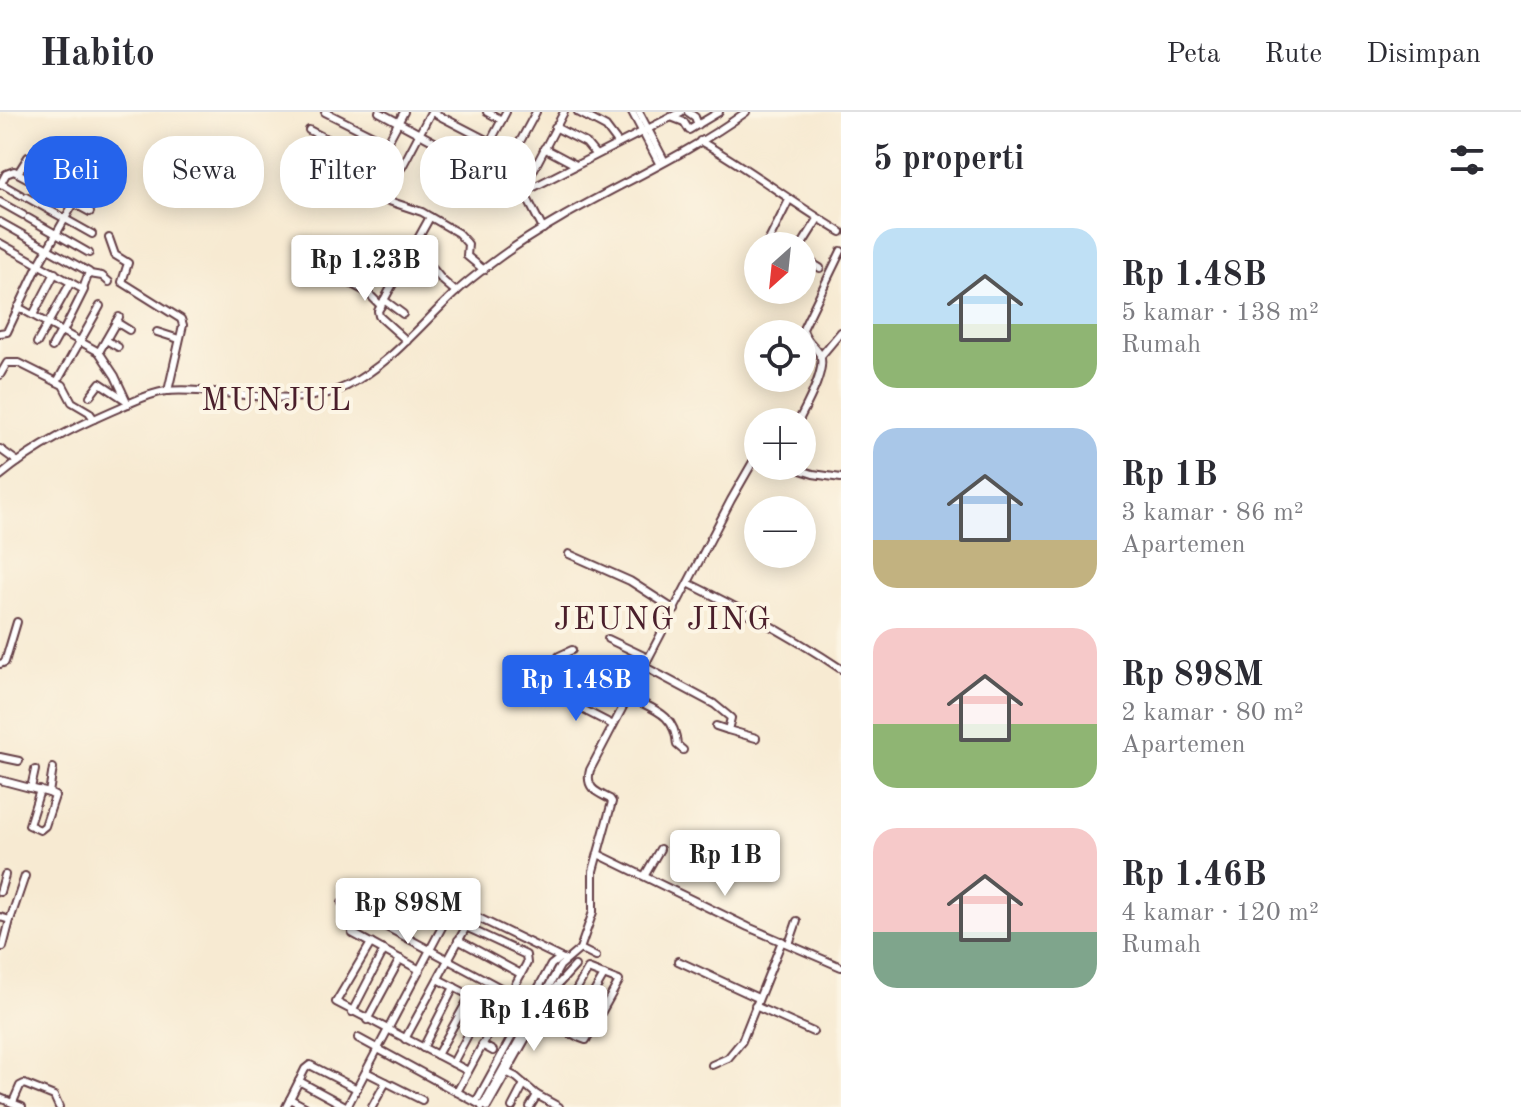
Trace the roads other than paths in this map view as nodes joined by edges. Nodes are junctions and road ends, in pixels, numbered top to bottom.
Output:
1 (325, 112) edge
2 (379, 112) edge
3 (404, 112) edge
4 (431, 112) edge
5 (487, 112) edge
6 (506, 112) edge
7 (536, 112) edge
8 (564, 112) edge
9 (578, 112) edge
10 (632, 112) edge
11 (639, 112) edge
12 (681, 112) edge
13 (746, 112) edge
14 (694, 113) edge
15 (716, 113) edge
16 (671, 117) junction
17 (502, 120) junction
18 (399, 122) junction
19 (698, 125) junction
20 (555, 127) junction
21 (309, 130) dead end
22 (645, 130) junction
23 (420, 134) junction
24 (321, 136) edge
25 (373, 136) edge
26 (391, 136) edge
27 (424, 136) edge
28 (478, 136) edge
29 (493, 136) edge
30 (523, 136) edge
31 (700, 141) junction
32 (618, 143) junction
33 (544, 148) junction
34 (595, 154) junction
35 (404, 160) edge
36 (662, 162) junction
37 (24, 163) edge
38 (536, 164) edge
39 (574, 164) junction
40 (18, 173) junction
41 (24, 176) edge
42 (0, 184) edge
43 (536, 184) edge
44 (789, 200) junction
45 (0, 202) edge
46 (404, 207) edge
47 (70, 208) edge
48 (82, 208) edge
49 (532, 208) edge
50 (90, 212) dead end
51 (430, 217) junction
52 (65, 218) junction
53 (818, 219) junction
54 (0, 222) edge
55 (543, 229) junction
56 (773, 232) edge
57 (810, 232) edge
58 (841, 232) edge
59 (56, 234) junction
60 (92, 234) dead end
61 (109, 238) dead end
62 (0, 243) edge
63 (47, 249) junction
64 (841, 251) edge
65 (89, 253) dead end
66 (39, 264) junction
67 (816, 266) edge
68 (820, 268) dead end
69 (833, 268) junction
70 (433, 269) dead end
71 (484, 270) junction
72 (841, 272) edge
73 (55, 273) junction
74 (90, 274) junction
75 (71, 282) junction
76 (109, 282) dead end
77 (348, 282) dead end
78 (83, 289) junction
79 (456, 292) junction
80 (382, 303) junction
81 (100, 306) dead end
82 (18, 307) junction
83 (403, 314) dead end
84 (33, 315) junction
85 (48, 323) junction
86 (129, 330) dead end
87 (62, 331) junction
88 (157, 332) dead end
89 (841, 332) edge
90 (0, 333) edge
91 (179, 339) junction
92 (106, 340) junction
93 (407, 341) junction
94 (81, 342) junction
95 (37, 343) dead end
96 (52, 347) dead end
97 (118, 347) dead end
98 (99, 352) junction
99 (820, 357) junction
100 (0, 375) edge
101 (57, 382) junction
102 (168, 391) junction
103 (90, 396) dead end
104 (127, 403) junction
105 (804, 408) edge
106 (94, 419) junction
107 (0, 449) edge
108 (18, 462) junction
109 (816, 474) edge
110 (0, 476) edge
111 (744, 477) edge
112 (841, 478) edge
113 (569, 554) dead end
114 (688, 583) junction
115 (675, 610) junction
116 (17, 622) dead end
117 (608, 639) dead end
118 (572, 650) dead end
119 (648, 658) junction
120 (0, 664) edge
121 (643, 666) junction
122 (841, 669) edge
123 (628, 696) junction
124 (613, 725) junction
125 (716, 726) dead end
126 (728, 730) junction
127 (756, 738) dead end
128 (683, 750) dead end
129 (0, 757) edge
130 (19, 761) dead end
131 (53, 768) dead end
132 (35, 770) dead end
133 (0, 780) edge
134 (31, 788) junction
135 (40, 790) junction
136 (49, 793) junction
137 (660, 849) dead end
138 (598, 854) junction
139 (5, 875) dead end
140 (645, 875) junction
141 (25, 876) dead end
142 (0, 892) edge
143 (342, 903) dead end
144 (363, 914) junction
145 (0, 917) edge
146 (10, 920) junction
147 (797, 921) dead end
148 (458, 940) junction
149 (371, 943) junction
150 (786, 943) junction
151 (3, 947) dead end
152 (538, 947) junction
153 (580, 949) junction
154 (384, 950) junction
155 (430, 951) junction
156 (596, 957) dead end
157 (400, 959) junction
158 (528, 959) junction
159 (563, 959) junction
160 (448, 960) junction
161 (678, 961) dead end
162 (575, 966) dead end
163 (841, 967) edge
164 (420, 970) junction
165 (521, 974) junction
166 (604, 975) junction
167 (561, 978) junction
168 (438, 979) junction
169 (454, 987) junction
170 (577, 987) junction
171 (510, 993) junction
172 (470, 996) junction
173 (758, 998) junction
174 (485, 1003) junction
175 (537, 1004) junction
176 (755, 1006) junction
177 (500, 1011) junction
178 (352, 1012) junction
179 (533, 1019) junction
180 (367, 1020) junction
181 (554, 1029) junction
182 (387, 1030) junction
183 (813, 1032) dead end
184 (570, 1034) junction
185 (358, 1038) dead end
186 (405, 1039) junction
187 (482, 1045) junction
188 (423, 1048) junction
189 (377, 1050) junction
190 (493, 1051) dead end
191 (437, 1055) junction
192 (453, 1063) junction
193 (712, 1065) dead end
194 (502, 1067) junction
195 (468, 1071) junction
196 (366, 1072) junction
197 (299, 1081) junction
198 (386, 1082) junction
199 (524, 1084) junction
200 (357, 1089) junction
201 (457, 1092) junction
202 (537, 1095) junction
203 (0, 1098) edge
204 (290, 1099) junction
205 (422, 1100) dead end
206 (13, 1102) junction
207 (484, 1104) edge
208 (555, 1106) edge
209 (22, 1107) edge
210 (59, 1107) edge
211 (286, 1107) edge
212 (305, 1107) edge
213 (347, 1107) edge
214 (372, 1107) edge
215 (512, 1107) edge
216 (530, 1107) edge

1 - 25 street
2 - 18 street
3 - 18 street
4 - 23 street
4 - 28 street
5 - 17 street
6 - 17 street
7 - 30 street
8 - 20 street
9 - 32 street
10 - 22 street
11 - 22 street
12 - 16 street
13 - 31 street
14 - 19 street
15 - 19 street
16 - 19 street
16 - 22 street
17 - 29 street
18 - 23 street
18 - 26 street
20 - 33 street
20 - 34 street
21 - 24 street
22 - 32 street
22 - 36 street
23 - 27 street
23 - 35 street
31 - 36 street
31 - 44 street
32 - 34 street
33 - 38 street
33 - 39 street
34 - 39 street
36 - 55 street
37 - 40 street
39 - 43 street
40 - 41 street
40 - 42 street
42 - 52 street
44 - 53 street
44 - 56 street
45 - 59 street
46 - 51 street
47 - 52 street
48 - 50 street
49 - 55 street
51 - 71 street
51 - 80 street
52 - 59 street
52 - 60 street
53 - 57 street
53 - 58 street
54 - 63 street
55 - 71 street
59 - 63 street
59 - 65 street
61 - 91 street
62 - 66 street
63 - 66 street
63 - 74 street
64 - 69 street
66 - 73 street
66 - 82 street
67 - 68 street
69 - 72 street
69 - 99 street
70 - 79 street
71 - 79 street
73 - 75 street
73 - 84 street
74 - 76 street
74 - 78 street
75 - 78 street
75 - 85 street
77 - 80 street
78 - 87 street
79 - 93 street
80 - 83 street
80 - 93 street
81 - 94 street
82 - 84 street
82 - 90 street
84 - 85 street
85 - 87 street
85 - 95 street
86 - 92 street
87 - 94 street
87 - 96 street
88 - 91 street
89 - 99 street
91 - 102 street
92 - 97 street
92 - 98 street
93 - 102 street
94 - 98 street
94 - 101 street
98 - 104 street
99 - 105 street
100 - 101 street
101 - 106 street
102 - 104 street
103 - 104 street
104 - 106 street
106 - 108 street
107 - 108 street
108 - 110 street
109 - 112 street
111 - 114 street
113 - 115 street
114 - 115 street
114 - 122 street
115 - 119 street
116 - 120 street
117 - 119 street
118 - 124 street
119 - 121 street
121 - 123 street
121 - 126 street
123 - 124 street
123 - 128 street
124 - 138 street
125 - 126 street
126 - 127 street
129 - 130 street
131 - 136 street
132 - 134 street
133 - 134 street
134 - 135 street
135 - 136 street
135 - 136 street
137 - 140 street
138 - 140 street
138 - 153 street
139 - 142 street
140 - 150 street
141 - 146 street
143 - 144 street
144 - 149 street
144 - 155 street
145 - 146 street
146 - 151 street
147 - 150 street
148 - 158 street
148 - 160 street
148 - 165 street
149 - 154 street
149 - 178 street
150 - 163 street
150 - 173 street
152 - 155 street
152 - 158 street
152 - 159 street
153 - 156 street
153 - 159 street
154 - 157 street
154 - 178 street
155 - 160 street
155 - 164 street
157 - 164 street
157 - 180 street
158 - 165 street
159 - 175 street
160 - 168 street
160 - 171 street
161 - 173 street
162 - 167 street
164 - 182 street
165 - 171 street
166 - 170 street
166 - 184 street
166 - 184 street
167 - 170 street
167 - 175 street
168 - 169 street
168 - 186 street
169 - 172 street
169 - 188 street
170 - 181 street
171 - 175 street
171 - 177 street
172 - 174 street
172 - 191 street
173 - 176 street
174 - 177 street
174 - 192 street
175 - 179 street
175 - 194 street
176 - 183 street
176 - 193 street
177 - 187 street
178 - 180 street
179 - 181 street
179 - 194 street
180 - 182 street
181 - 184 street
182 - 186 street
182 - 189 street
185 - 189 street
186 - 188 street
187 - 190 street
187 - 195 street
188 - 191 street
189 - 196 street
189 - 201 street
191 - 192 street
192 - 195 street
194 - 199 street
194 - 207 street
195 - 201 street
196 - 198 street
196 - 200 street
197 - 200 street
197 - 204 street
197 - 213 street
198 - 205 street
198 - 214 street
199 - 202 street
199 - 215 street
200 - 213 street
201 - 207 street
202 - 208 street
202 - 216 street
203 - 206 street
204 - 211 street
204 - 212 street
206 - 209 street
206 - 210 street

